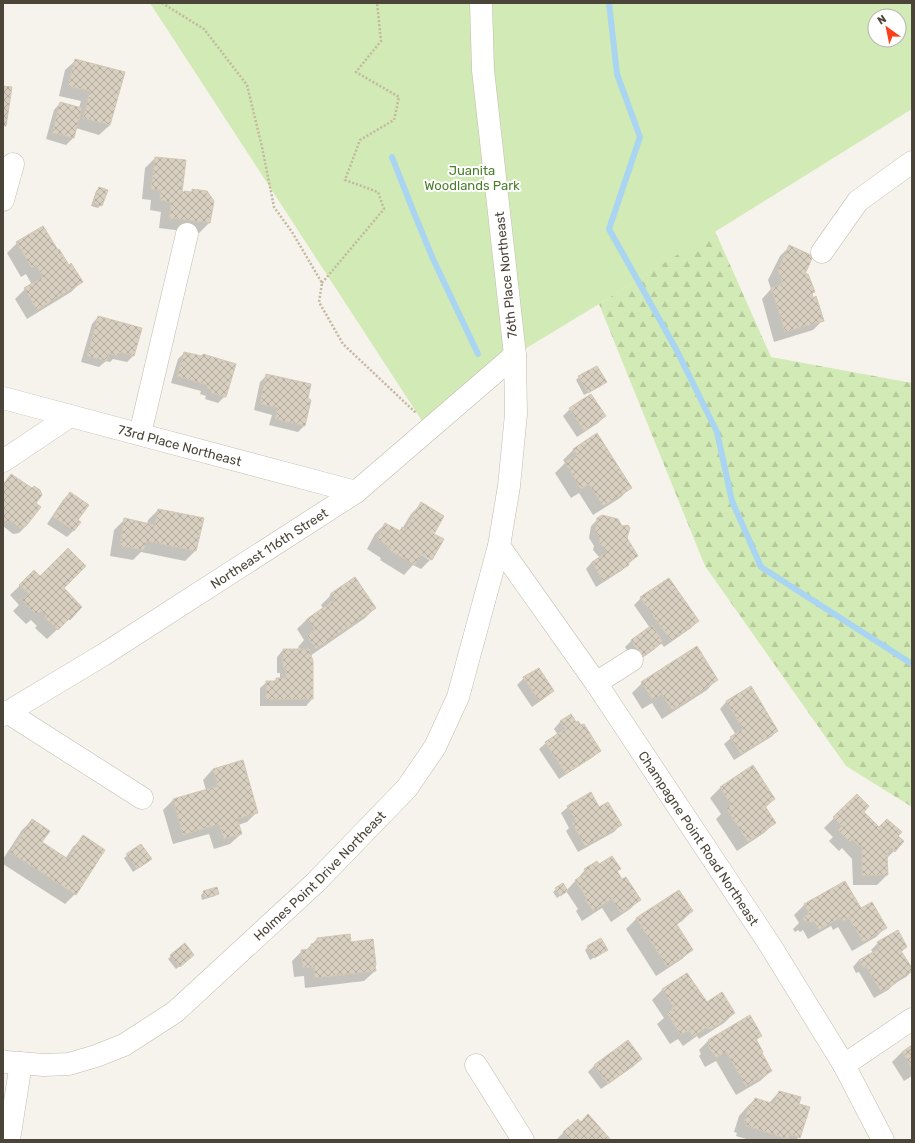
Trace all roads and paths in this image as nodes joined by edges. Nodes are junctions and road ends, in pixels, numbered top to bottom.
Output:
1 (162, 3) edge
2 (377, 3) edge
3 (481, 3) edge
4 (912, 162) edge
5 (13, 164) dead end
6 (3, 200) edge
7 (187, 234) dead end
8 (822, 252) dead end
9 (322, 283) junction
10 (515, 354) junction
11 (3, 398) edge
12 (418, 415) dead end
13 (70, 416) junction
14 (140, 434) junction
15 (3, 460) edge
16 (356, 492) junction
17 (499, 546) junction
18 (632, 660) dead end
19 (596, 683) junction
20 (5, 714) edge
21 (142, 798) dead end
22 (912, 1019) edge
23 (12, 1062) edge
24 (476, 1065) dead end
25 (844, 1065) junction
26 (9, 1140) edge
27 (523, 1140) edge
28 (883, 1140) edge

1 - 9 path
2 - 9 path
3 - 10 street, 76th Place Northeast
4 - 8 street
5 - 6 street
7 - 14 street
9 - 12 path
10 - 16 street, Northeast 116th Street
10 - 17 street, 76th Place Northeast
11 - 13 street, 73rd Place Northeast
13 - 14 street, 73rd Place Northeast
13 - 15 street
14 - 16 street, 73rd Place Northeast
16 - 20 street, Northeast 116th Street
17 - 19 street, Champagne Point Road Northeast
17 - 23 street, Holmes Point Drive Northeast
18 - 19 street
19 - 25 street, Champagne Point Road Northeast
20 - 21 street
22 - 25 street
23 - 26 street
24 - 27 street
25 - 28 street, Champagne Point Road Northeast

